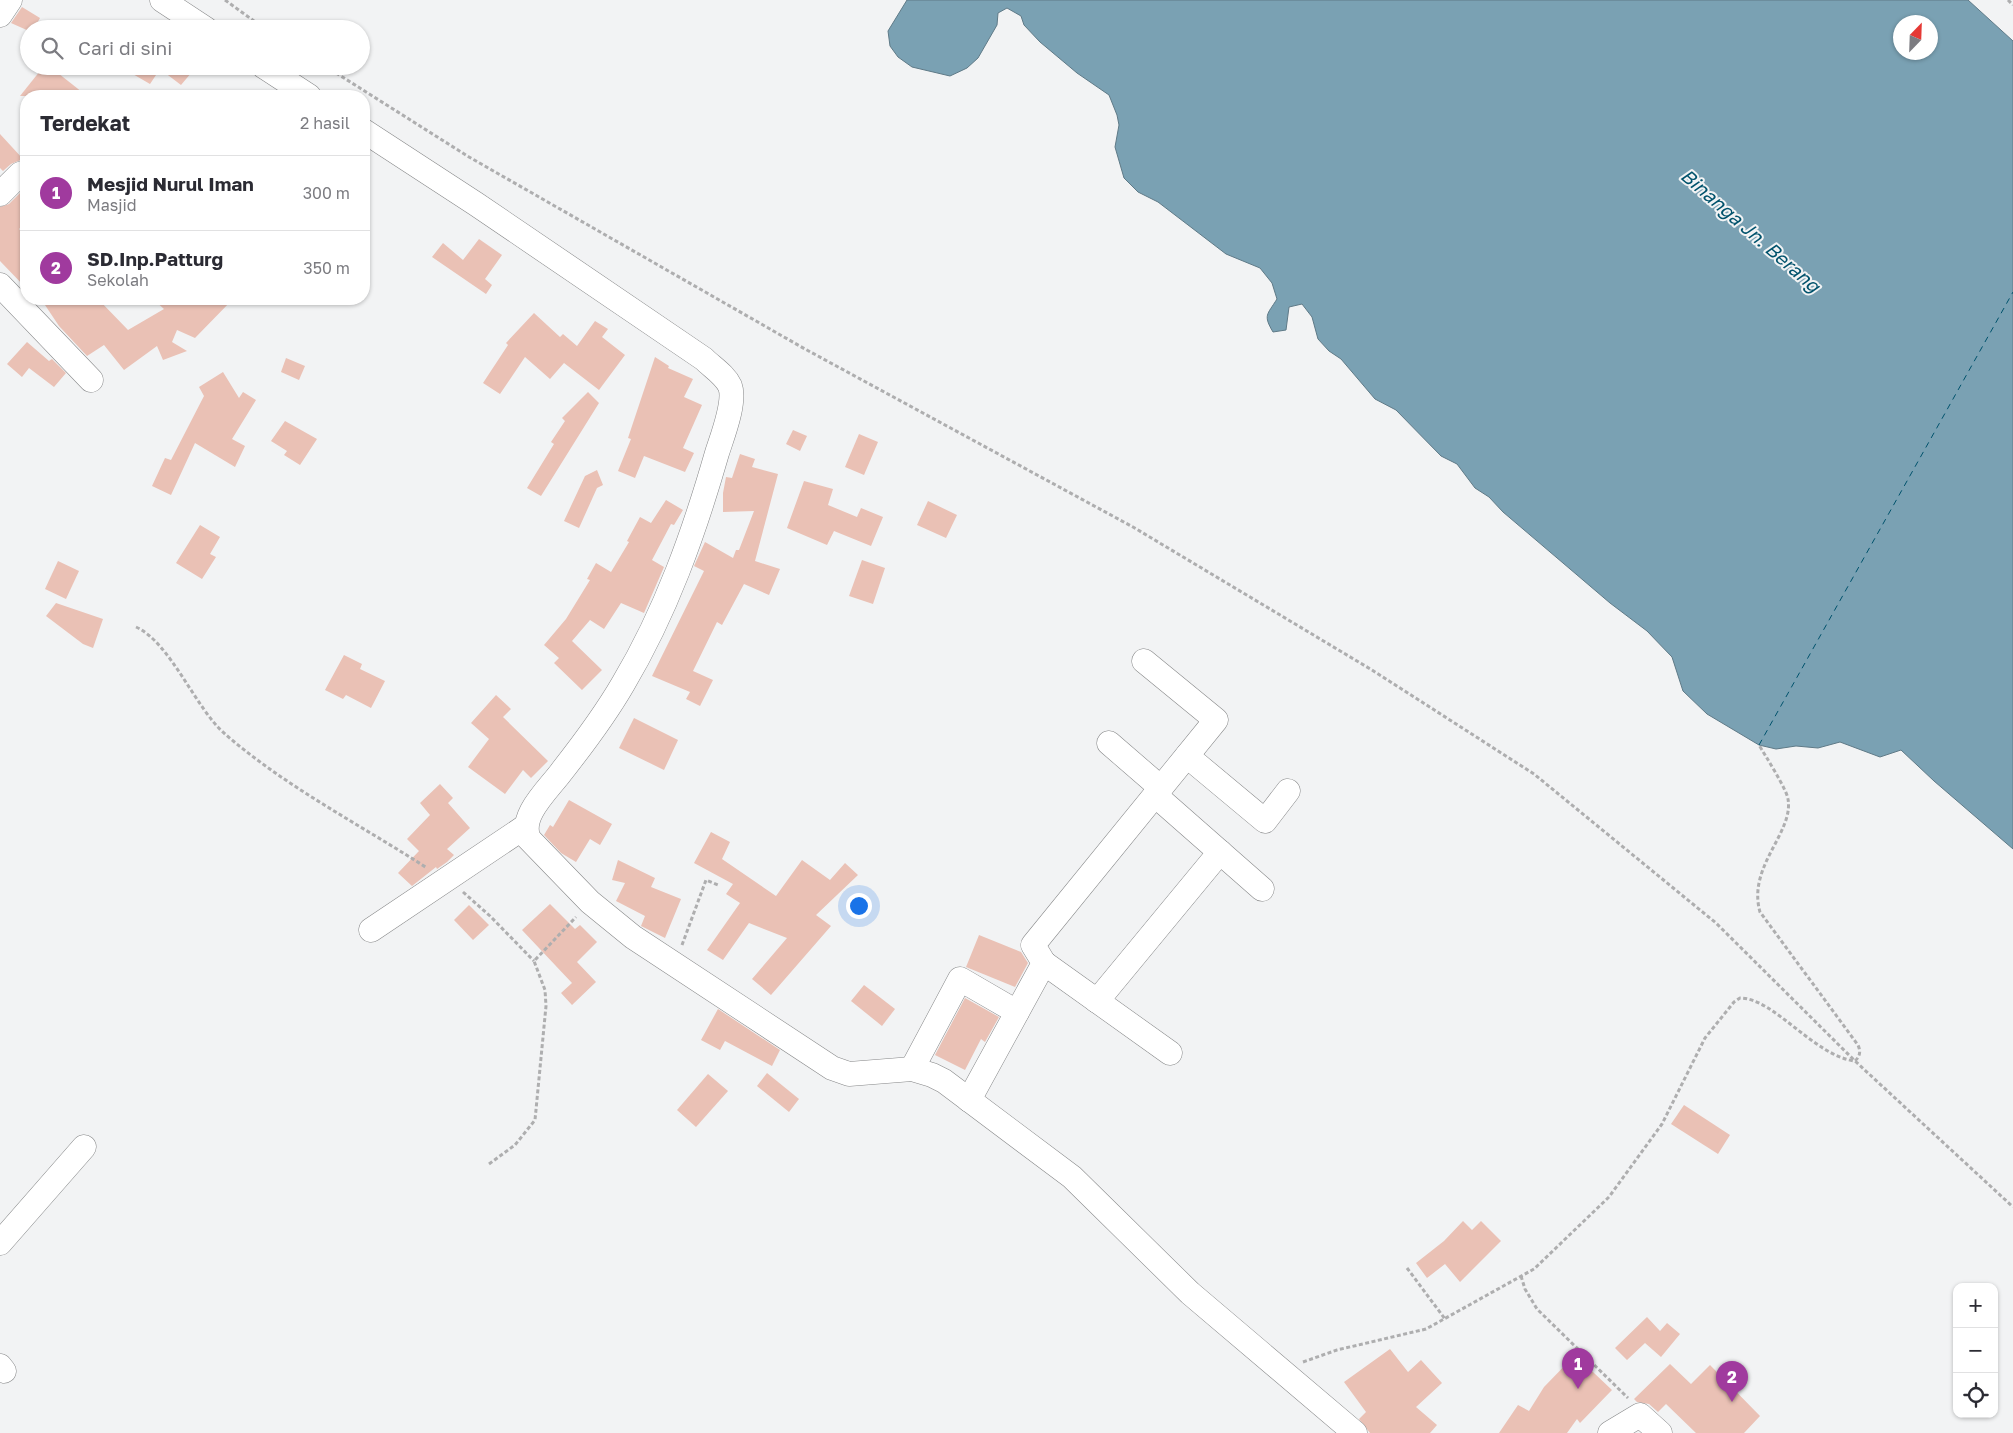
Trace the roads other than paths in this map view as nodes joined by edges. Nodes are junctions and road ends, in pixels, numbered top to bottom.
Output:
1 (10, 0) edge
2 (162, 0) edge
3 (0, 15) edge
4 (192, 20) edge
5 (276, 75) edge
6 (298, 90) edge
7 (370, 135) edge
8 (20, 174) edge
9 (0, 194) edge
10 (0, 285) edge
11 (91, 380) dead end
12 (1144, 661) dead end
13 (1108, 743) dead end
14 (1186, 756) junction
15 (1158, 791) junction
16 (1288, 791) dead end
17 (526, 826) junction
18 (1220, 852) junction
19 (1262, 889) dead end
20 (371, 930) dead end
21 (1044, 963) junction
22 (1096, 1000) junction
23 (1017, 1012) junction
24 (1170, 1053) dead end
25 (912, 1069) junction
26 (969, 1100) junction
27 (84, 1147) dead end
28 (0, 1243) edge
29 (1355, 1433) edge
30 (1610, 1433) edge
31 (1660, 1433) edge

1 - 3 street
2 - 4 street
5 - 6 street
7 - 17 street
8 - 9 street
10 - 11 street
12 - 14 street
13 - 15 street
14 - 15 street
14 - 16 street
15 - 18 street
15 - 21 street
17 - 20 street
17 - 25 street
18 - 19 street
18 - 22 street
21 - 22 street
21 - 23 street
22 - 24 street
23 - 25 street
23 - 26 street
25 - 26 street
26 - 29 street
27 - 28 street
30 - 31 street

